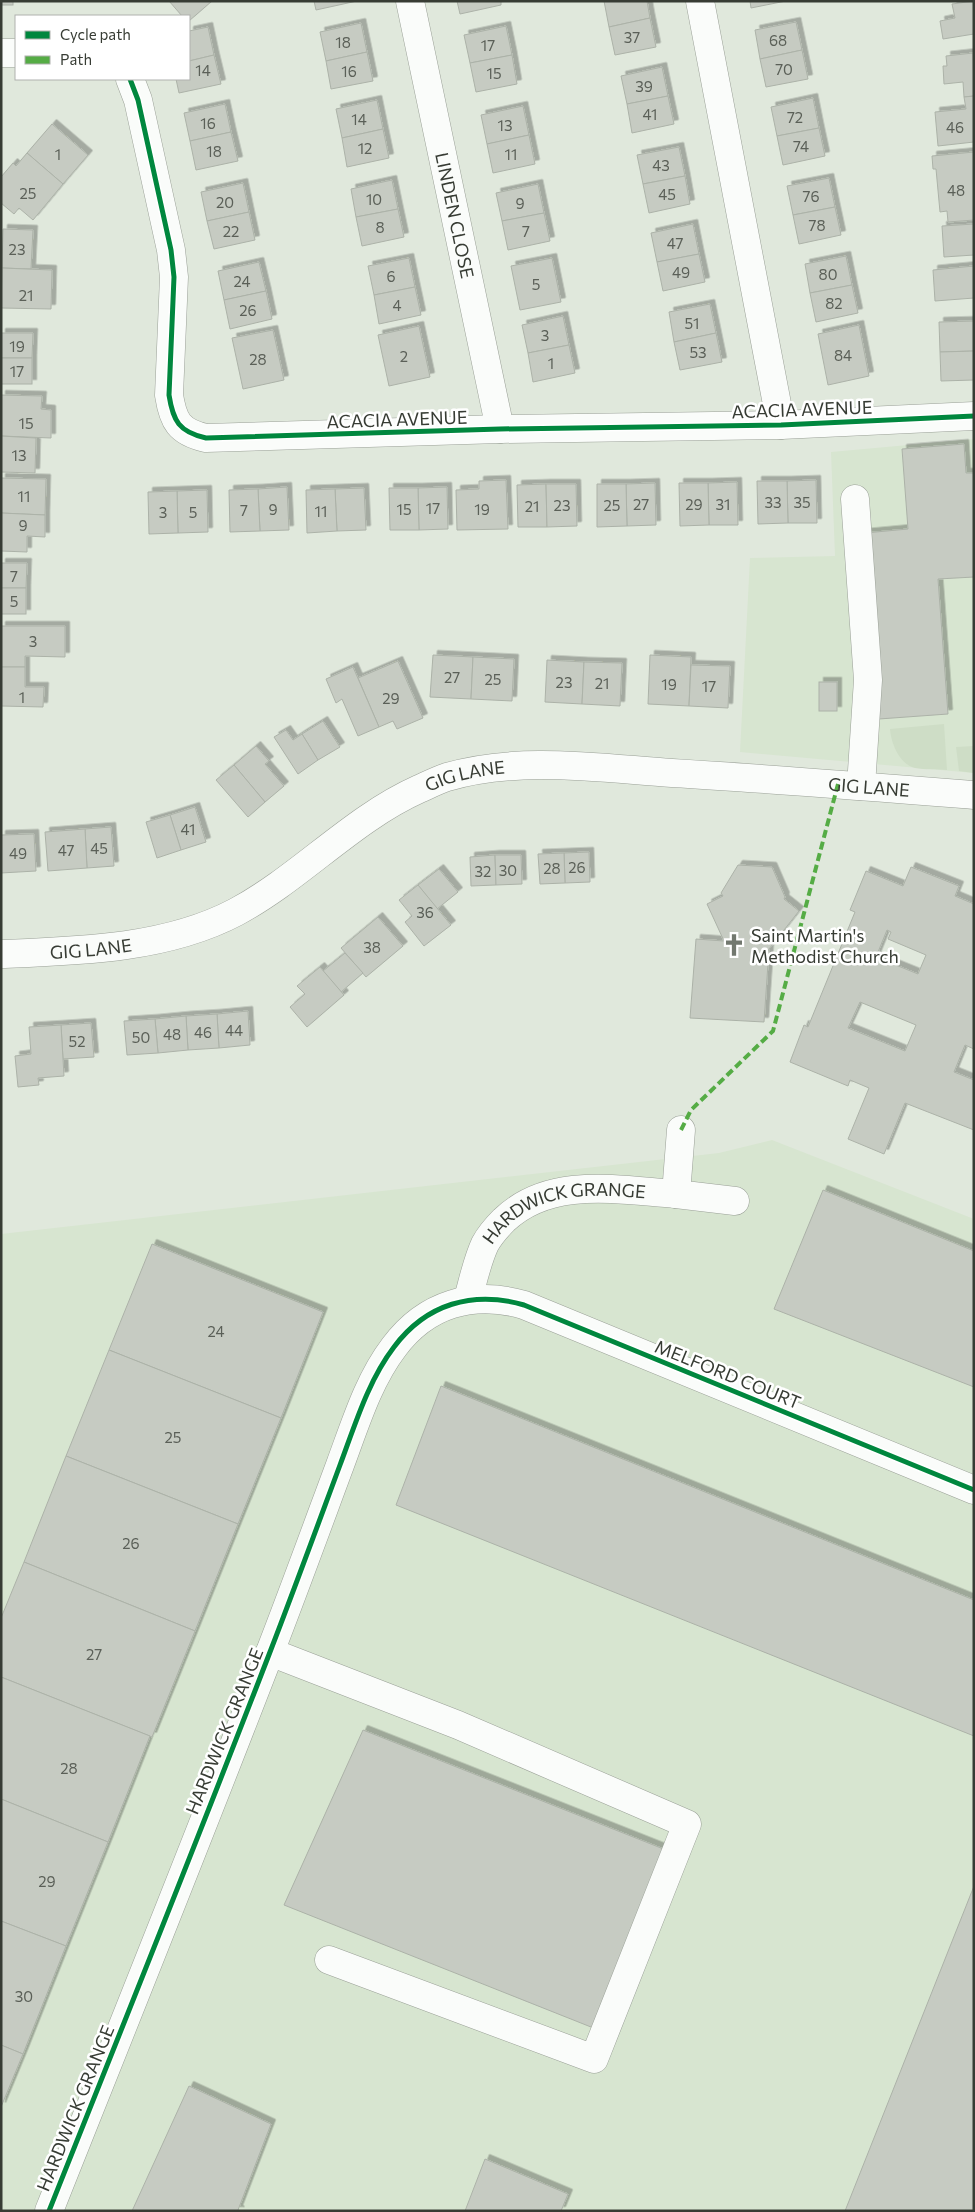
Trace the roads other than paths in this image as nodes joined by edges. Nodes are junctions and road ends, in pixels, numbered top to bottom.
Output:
1 (410, 1) edge
2 (700, 1) edge
3 (15, 53) edge
4 (1, 54) edge
5 (130, 80) edge
6 (974, 416) edge
7 (781, 425) junction
8 (500, 430) junction
9 (855, 499) dead end
10 (860, 786) junction
11 (974, 795) edge
12 (1, 954) edge
13 (680, 1130) dead end
14 (676, 1194) junction
15 (735, 1201) dead end
16 (468, 1299) junction
17 (974, 1490) edge
18 (270, 1652) junction
19 (329, 1960) dead end
20 (49, 2211) edge

1 - 8 street, LINDEN CLOSE
2 - 7 street
3 - 4 street
5 - 8 street, ACACIA AVENUE
6 - 7 street, ACACIA AVENUE
7 - 8 street, ACACIA AVENUE
9 - 10 street
10 - 11 street, GIG LANE
10 - 12 street, GIG LANE
13 - 14 street, HARDWICK GRANGE
14 - 15 street, HARDWICK GRANGE
14 - 16 street, HARDWICK GRANGE
16 - 17 street, MELFORD COURT
16 - 18 street, HARDWICK GRANGE
18 - 19 street
18 - 20 street, HARDWICK GRANGE

